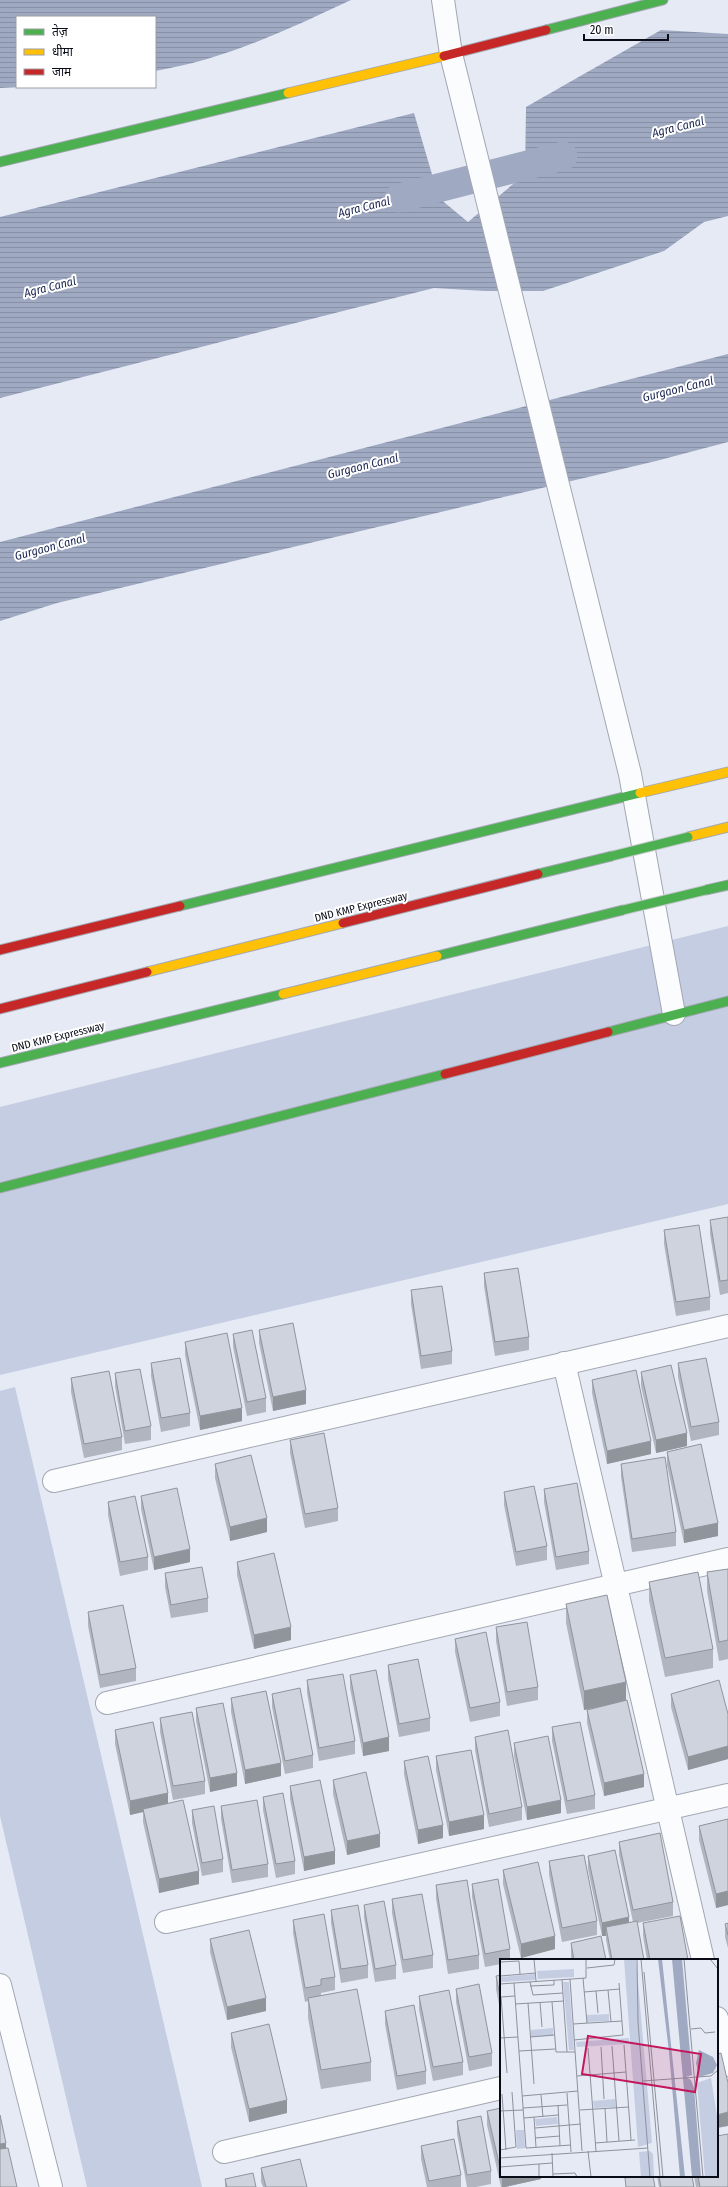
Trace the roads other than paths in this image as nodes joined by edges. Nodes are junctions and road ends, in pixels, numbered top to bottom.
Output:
1 (443, 0) edge
2 (663, 0) edge
3 (454, 64) junction
4 (0, 162) edge
5 (728, 772) edge
6 (631, 784) junction
7 (728, 827) edge
8 (728, 885) edge
9 (0, 950) edge
10 (728, 1002) edge
11 (0, 1009) edge
12 (674, 1014) junction
13 (0, 1063) edge
14 (0, 1188) edge
15 (728, 1326) edge
16 (564, 1364) junction
17 (54, 1481) dead end
18 (728, 1559) edge
19 (616, 1585) junction
20 (107, 1703) dead end
21 (728, 1795) edge
22 (668, 1809) junction
23 (166, 1922) dead end
24 (703, 1959) edge
25 (0, 1985) edge
26 (721, 2031) edge
27 (728, 2065) edge
28 (500, 2088) edge
29 (224, 2152) dead end
30 (51, 2187) edge

1 - 3 street
2 - 3 main road
3 - 4 main road
3 - 6 street
5 - 6 main road
6 - 9 main road
6 - 12 street
7 - 11 main road, DND KMP Expressway, bridge
8 - 13 main road, DND KMP Expressway, bridge
10 - 12 main road
12 - 14 main road
15 - 16 street
16 - 17 street
16 - 19 street
18 - 19 street
19 - 20 street
19 - 22 street
21 - 22 street
22 - 23 street
22 - 24 street
25 - 30 street
26 - 27 street
28 - 29 street

